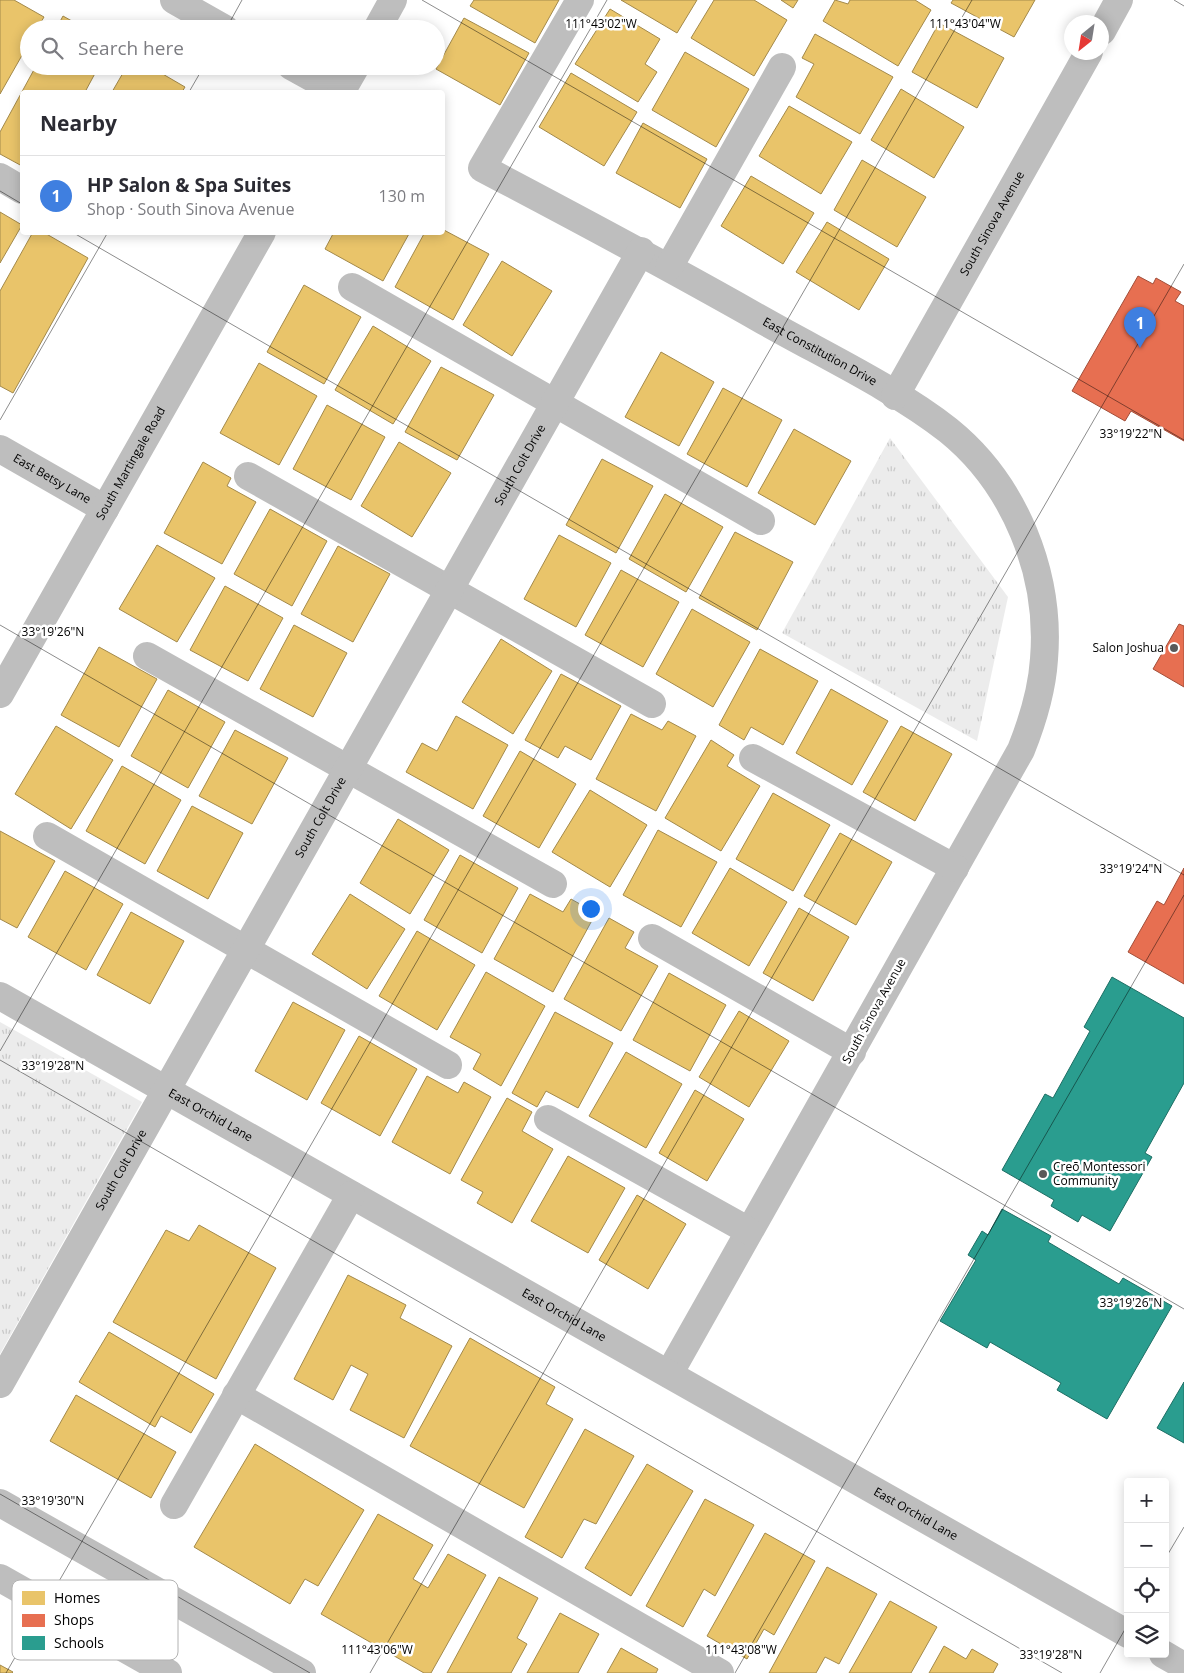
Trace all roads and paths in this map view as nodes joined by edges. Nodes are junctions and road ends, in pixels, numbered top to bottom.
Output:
1 (174, 0) edge
2 (393, 0) edge
3 (580, 0) edge
4 (1119, 0) edge
5 (1109, 18) edge
6 (209, 20) edge
7 (382, 20) edge
8 (1084, 60) edge
9 (782, 67) dead end
10 (308, 75) edge
11 (350, 75) edge
12 (335, 90) edge
13 (340, 90) edge
14 (0, 177) edge
15 (20, 189) edge
16 (260, 235) edge
17 (641, 251) junction
18 (669, 267) junction
19 (352, 288) dead end
20 (895, 396) junction
21 (555, 404) junction
22 (0, 449) edge
23 (248, 476) dead end
24 (105, 509) junction
25 (761, 521) dead end
26 (450, 590) junction
27 (1045, 635) joint
28 (147, 656) dead end
29 (0, 694) edge
30 (652, 704) dead end
31 (753, 758) dead end
32 (348, 769) junction
33 (47, 836) dead end
34 (955, 868) junction
35 (552, 884) dead end
36 (652, 938) dead end
37 (246, 950) junction
38 (0, 996) edge
39 (852, 1052) junction
40 (448, 1065) dead end
41 (166, 1090) junction
42 (548, 1119) dead end
43 (351, 1195) junction
44 (750, 1231) junction
45 (669, 1374) junction
46 (0, 1384) edge
47 (236, 1395) junction
48 (0, 1503) edge
49 (174, 1505) dead end
50 (0, 1578) edge
51 (137, 1580) edge
52 (12, 1585) edge
53 (178, 1603) edge
54 (1124, 1632) edge
55 (1169, 1657) edge
56 (145, 1660) edge
57 (1184, 1666) edge
58 (168, 1673) edge
59 (302, 1673) edge
60 (720, 1673) edge

1 - 6 street
2 - 7 street
3 - 17 street, East Constitution Drive
4 - 5 street
8 - 20 street, South Sinova Avenue
9 - 18 street
10 - 12 street
11 - 13 street
14 - 15 street
16 - 24 street, South Martingale Road
17 - 18 street, East Constitution Drive
17 - 21 street, South Colt Drive
18 - 20 street, East Constitution Drive
19 - 21 street
20 - 27 street, East Constitution Drive
21 - 25 street
21 - 26 street, South Colt Drive
22 - 24 street, East Betsy Lane
23 - 26 street
24 - 29 street, South Martingale Road
26 - 30 street
26 - 32 street, South Colt Drive
27 - 34 street, South Sinova Avenue
28 - 32 street
31 - 34 street
32 - 35 street
32 - 37 street, South Colt Drive
33 - 37 street
34 - 39 street, South Sinova Avenue
36 - 39 street
37 - 40 street
37 - 41 street, South Colt Drive
38 - 41 street, East Orchid Lane
39 - 44 street, South Sinova Avenue
41 - 43 street, East Orchid Lane
41 - 46 street, South Colt Drive
42 - 44 street
43 - 45 street, East Orchid Lane
43 - 47 street
44 - 45 street, South Sinova Avenue
45 - 54 street, East Orchid Lane
47 - 49 street
47 - 60 street
48 - 51 street
50 - 52 street
53 - 59 street
55 - 57 street
56 - 58 street

